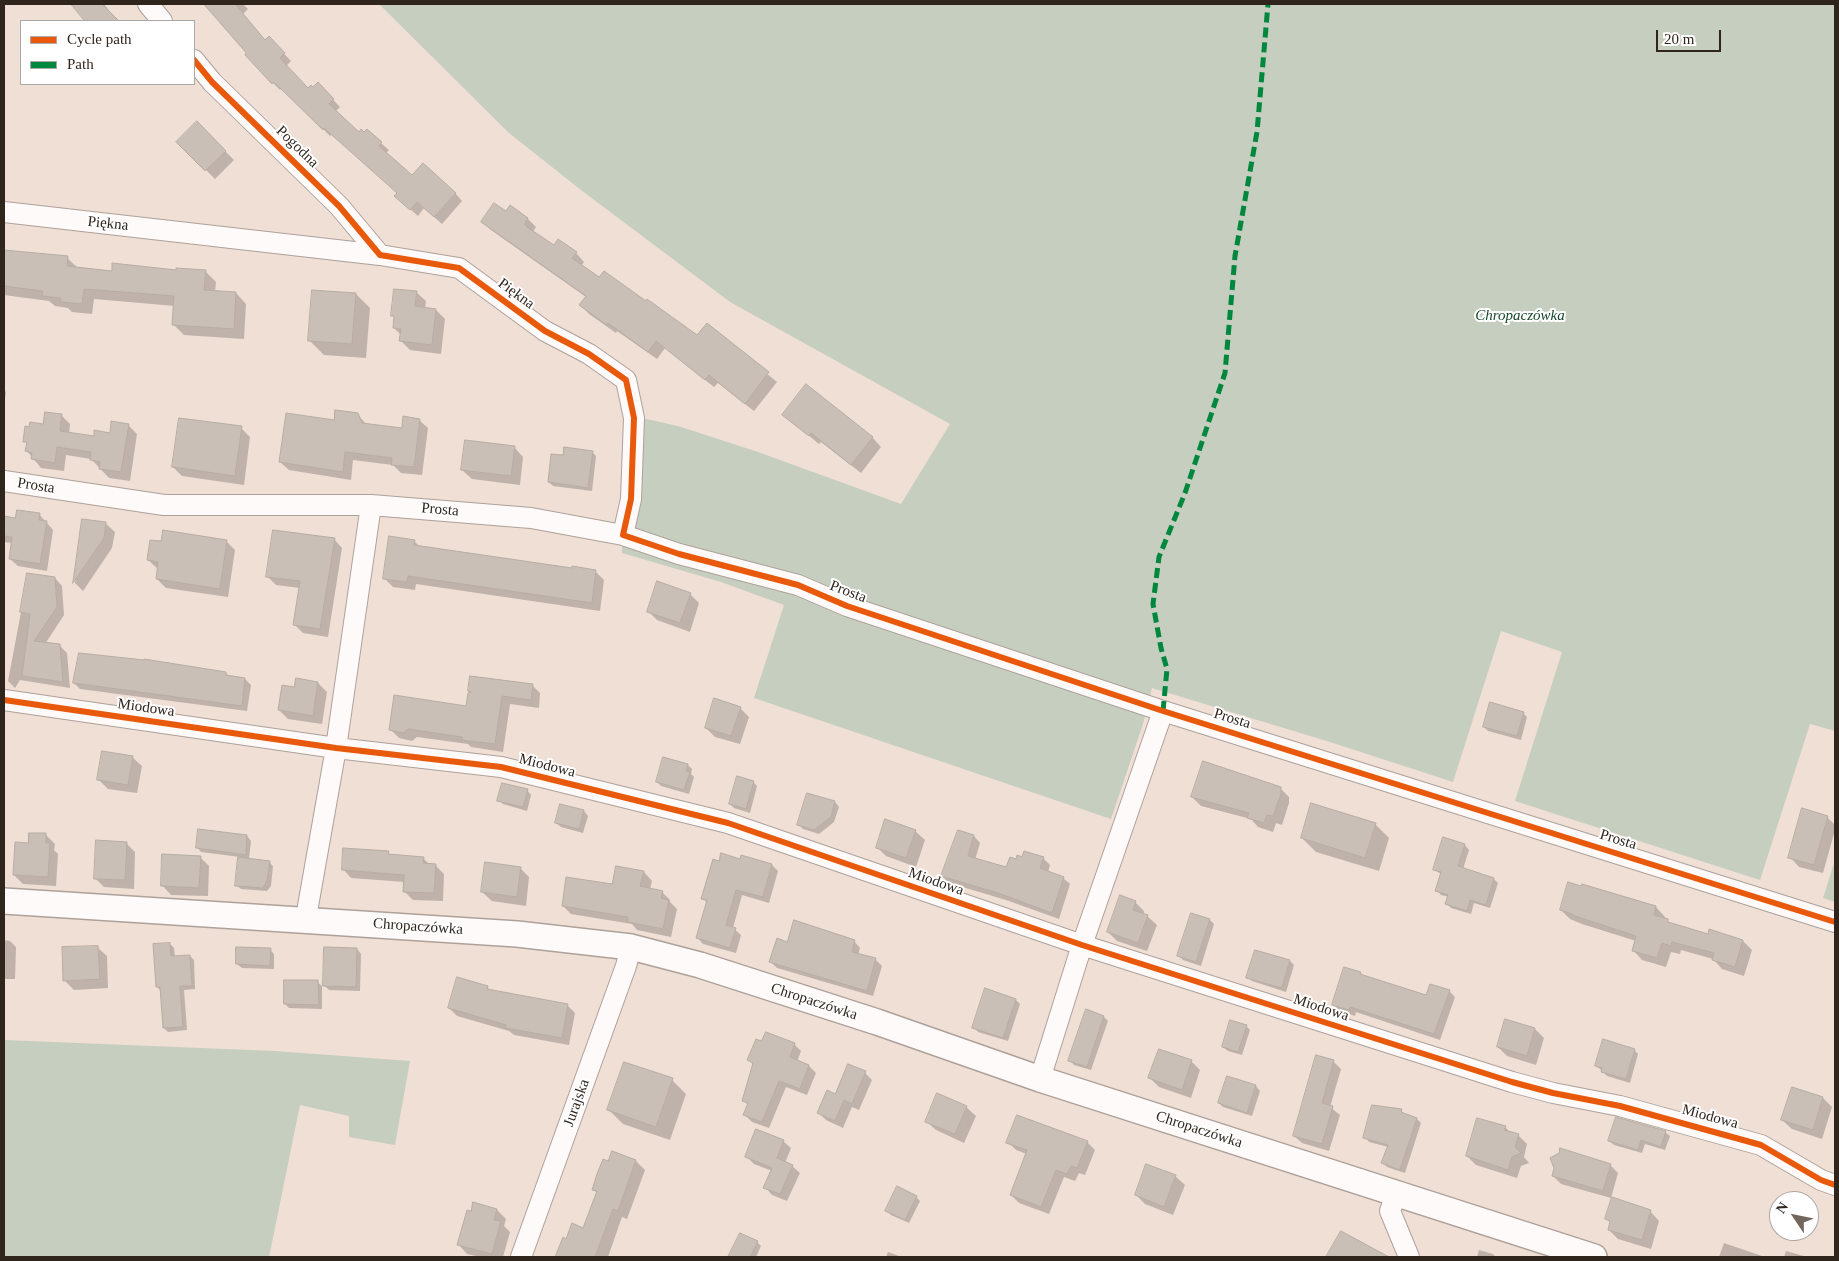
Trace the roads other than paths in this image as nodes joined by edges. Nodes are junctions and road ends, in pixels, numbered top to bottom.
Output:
1 (148, 4) edge
2 (161, 20) edge
3 (195, 61) edge
4 (4, 212) edge
5 (380, 254) junction
6 (4, 481) edge
7 (371, 505) junction
8 (623, 535) junction
9 (4, 700) edge
10 (1163, 711) junction
11 (336, 748) junction
12 (4, 901) edge
13 (307, 920) junction
14 (1835, 922) edge
15 (1082, 945) junction
16 (631, 947) junction
17 (1040, 1079) junction
18 (1835, 1185) edge
19 (1396, 1194) junction
20 (521, 1257) edge
21 (1409, 1257) edge
22 (1594, 1257) edge

1 - 2 street
3 - 5 street, Pogodna
4 - 5 street, Piękna
5 - 8 street, Piękna
6 - 7 street, Prosta
7 - 8 street, Prosta
7 - 11 street
8 - 10 street, Prosta
9 - 11 street, Miodowa
10 - 14 street, Prosta
10 - 15 street
11 - 13 street
11 - 15 street, Miodowa
12 - 13 street, Chropaczówka
13 - 16 street, Chropaczówka
15 - 17 street
15 - 18 street, Miodowa
16 - 17 street, Chropaczówka
16 - 20 street, Jurajska
17 - 19 street, Chropaczówka
19 - 21 street
19 - 22 street, Chropaczówka

